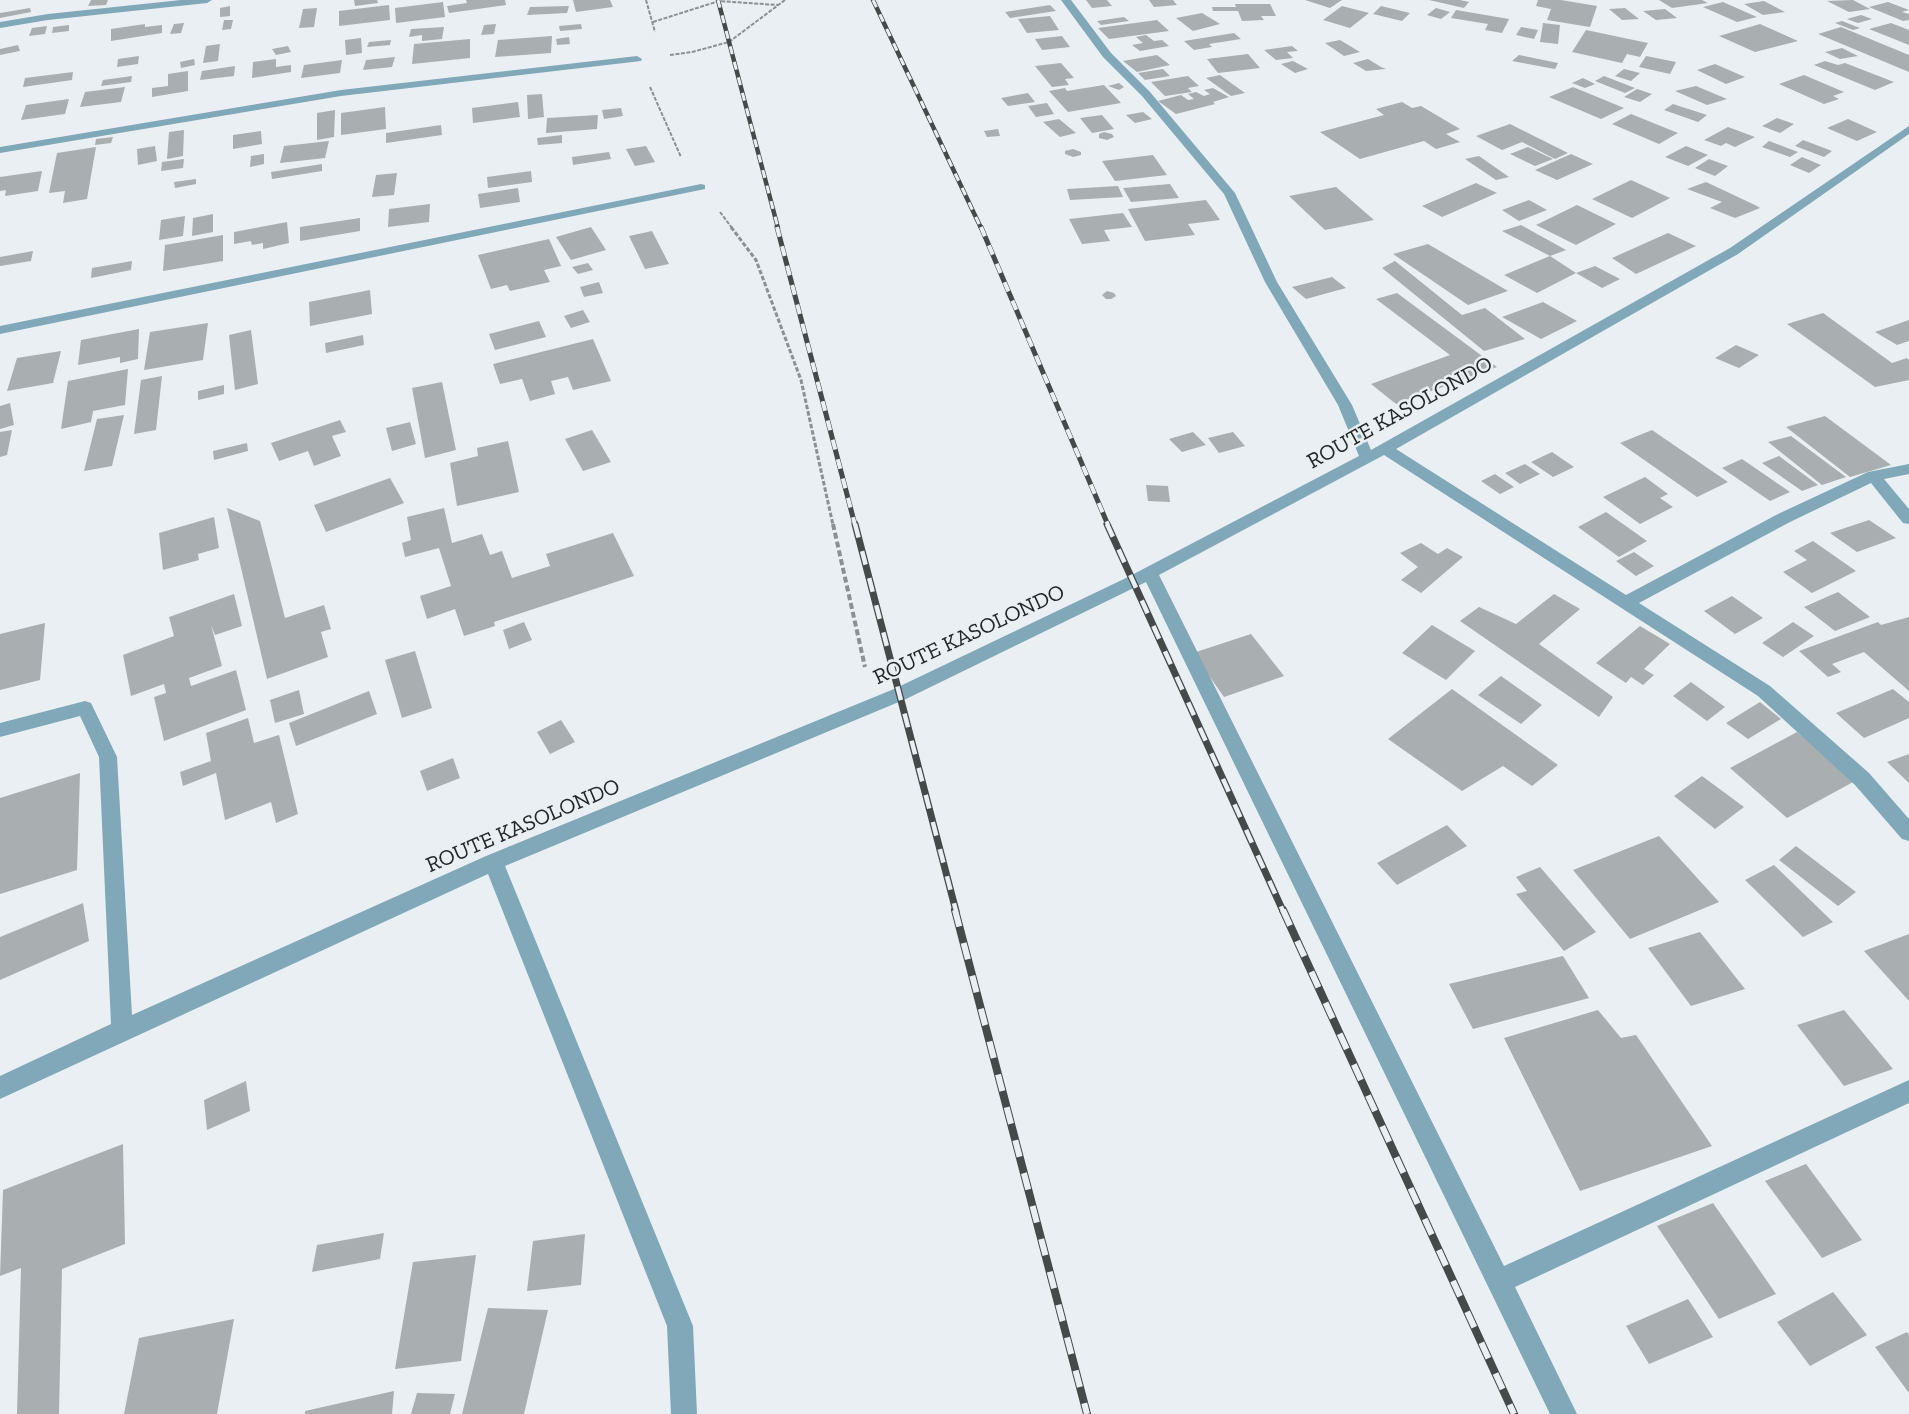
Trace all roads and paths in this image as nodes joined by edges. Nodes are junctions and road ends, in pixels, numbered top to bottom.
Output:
1 (207, 0) edge
2 (645, 0) edge
3 (785, 0) edge
4 (1066, 0) edge
5 (779, 5) junction
6 (653, 22) junction
7 (0, 25) edge
8 (637, 60) junction
9 (1909, 129) edge
10 (0, 150) edge
11 (701, 187) junction
12 (0, 330) edge
13 (1385, 449) junction
14 (1367, 458) junction
15 (1909, 469) edge
16 (1873, 476) junction
17 (1909, 519) edge
18 (1150, 573) junction
19 (1626, 602) junction
20 (874, 705) junction
21 (0, 730) edge
22 (1909, 833) edge
23 (493, 862) junction
24 (122, 1030) junction
25 (0, 1088) edge
26 (1909, 1091) edge
27 (1498, 1282) junction
28 (684, 1414) edge
29 (1563, 1414) edge

1 - 7 street
2 - 6 path
3 - 5 path
4 - 14 street
5 - 6 path
5 - 8 path
6 - 8 path
8 - 10 street
8 - 11 path
9 - 13 street, ROUTE KASOLONDO
11 - 12 street
11 - 20 path
13 - 14 street, ROUTE KASOLONDO
13 - 19 street
14 - 18 street, ROUTE KASOLONDO
15 - 16 street
16 - 17 street
16 - 19 street
18 - 20 street, ROUTE KASOLONDO
18 - 27 street
19 - 22 street
20 - 23 street, ROUTE KASOLONDO
21 - 24 street
23 - 24 street, ROUTE KASOLONDO
23 - 28 street
24 - 25 street, ROUTE KASOLONDO
26 - 27 street
27 - 29 street

